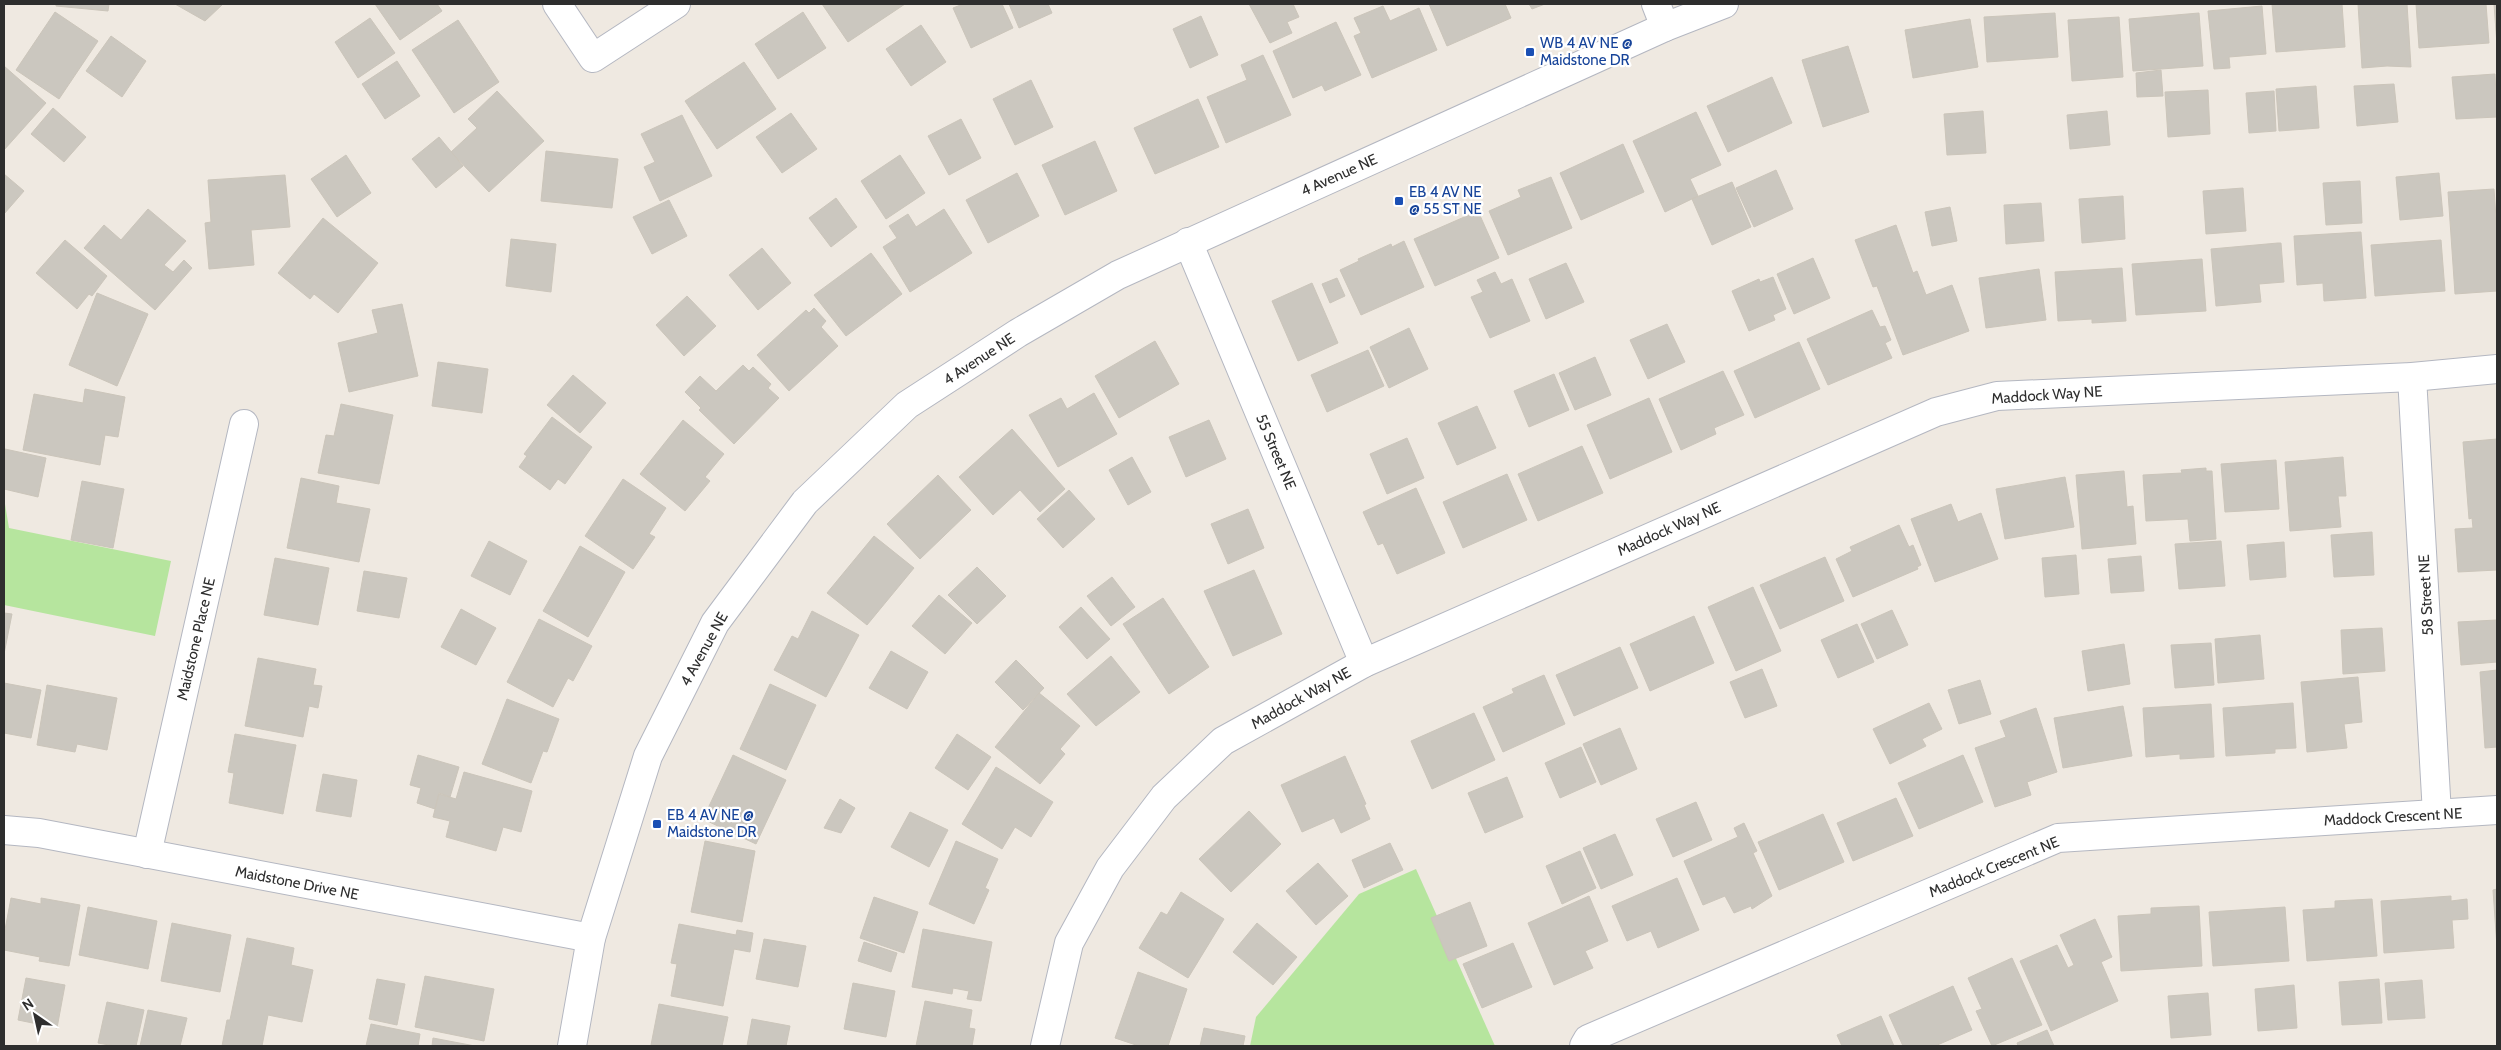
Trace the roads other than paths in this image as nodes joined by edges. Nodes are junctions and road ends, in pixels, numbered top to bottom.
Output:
1 (557, 4) edge
2 (676, 4) edge
3 (1724, 4) edge
4 (1661, 15) edge
5 (1188, 242) junction
6 (2497, 369) edge
7 (2412, 377) junction
8 (244, 424) dead end
9 (1364, 663) junction
10 (2497, 810) edge
11 (2437, 814) junction
12 (4, 830) edge
13 (147, 854) junction
14 (590, 938) junction
15 (572, 1046) edge
16 (1046, 1046) edge
17 (1584, 1046) edge

1 - 2 street
3 - 4 street, 4 Avenue NE
4 - 5 street, 4 Avenue NE
5 - 9 street, 55 Street NE
5 - 14 street, 4 Avenue NE
6 - 7 street, Maddock Way NE
7 - 9 street, Maddock Way NE
7 - 11 street, 58 Street NE
8 - 13 street, Maidstone Place NE
9 - 16 street, Maddock Way NE
10 - 11 street, Maddock Crescent NE
11 - 17 street, Maddock Crescent NE
12 - 13 street, Maidstone Drive NE
13 - 14 street, Maidstone Drive NE
14 - 15 street, 4 Avenue NE

